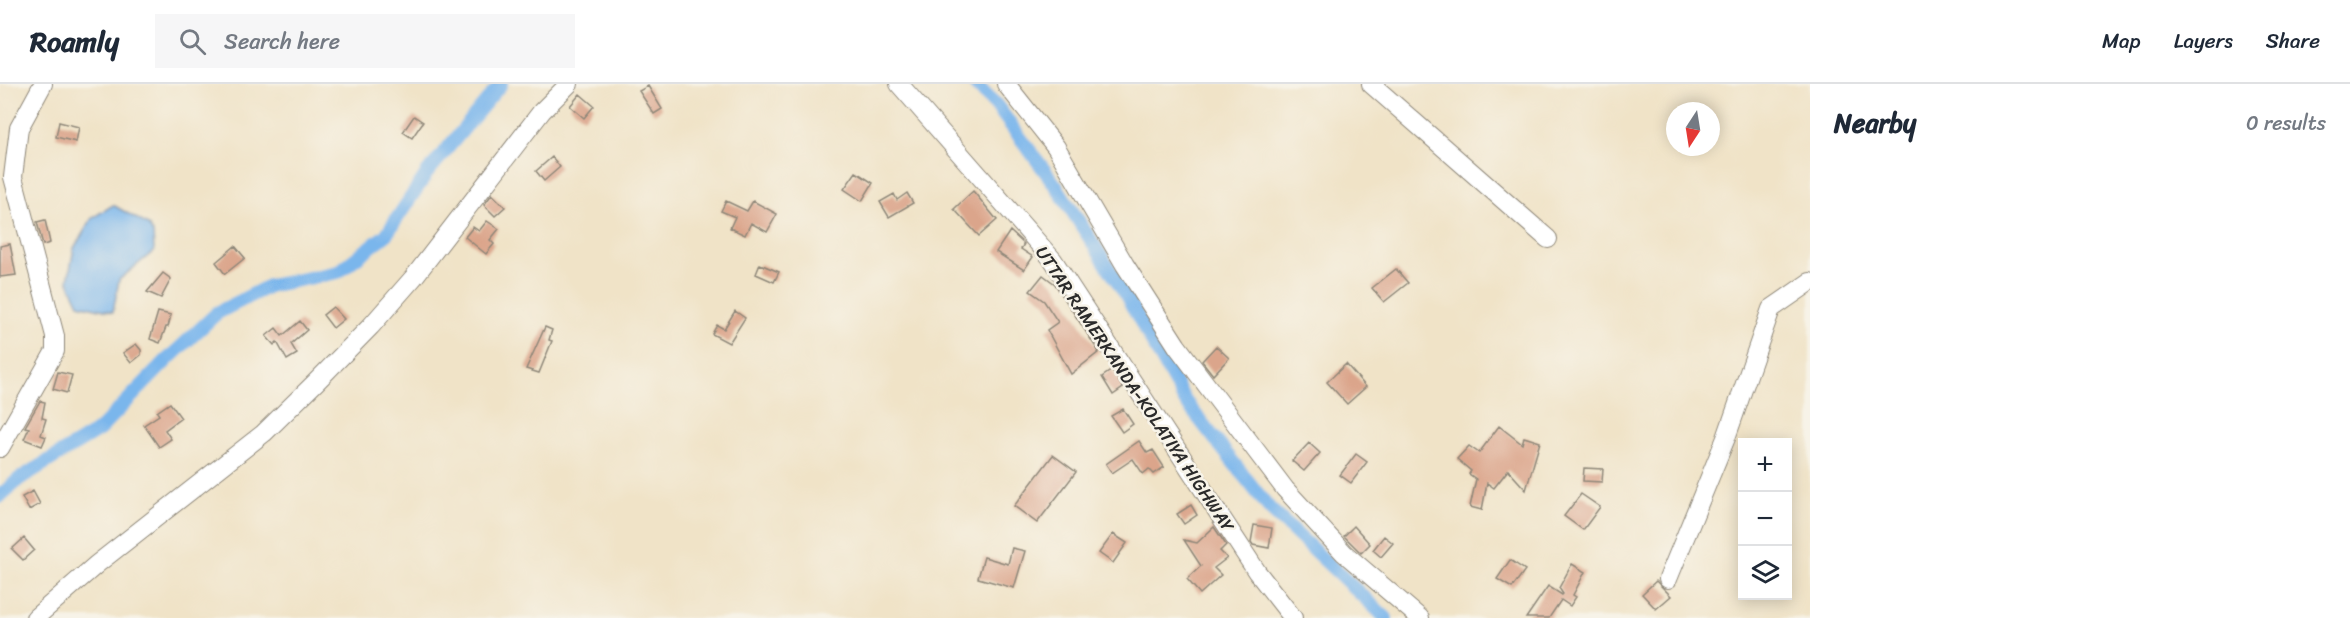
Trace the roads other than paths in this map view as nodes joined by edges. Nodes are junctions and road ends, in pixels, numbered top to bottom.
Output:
1 (43, 84) edge
2 (568, 84) edge
3 (899, 84) edge
4 (1006, 84) edge
5 (1371, 84) edge
6 (1548, 239) dead end
7 (1810, 282) edge
8 (0, 448) edge
9 (1668, 579) dead end
10 (35, 618) edge
11 (1293, 618) edge
12 (1420, 618) edge

1 - 8 street
2 - 10 street
3 - 11 street, UTTAR RAMERKANDA-KOLATIYA HIGHWAY
4 - 12 street
5 - 6 street
7 - 9 street

